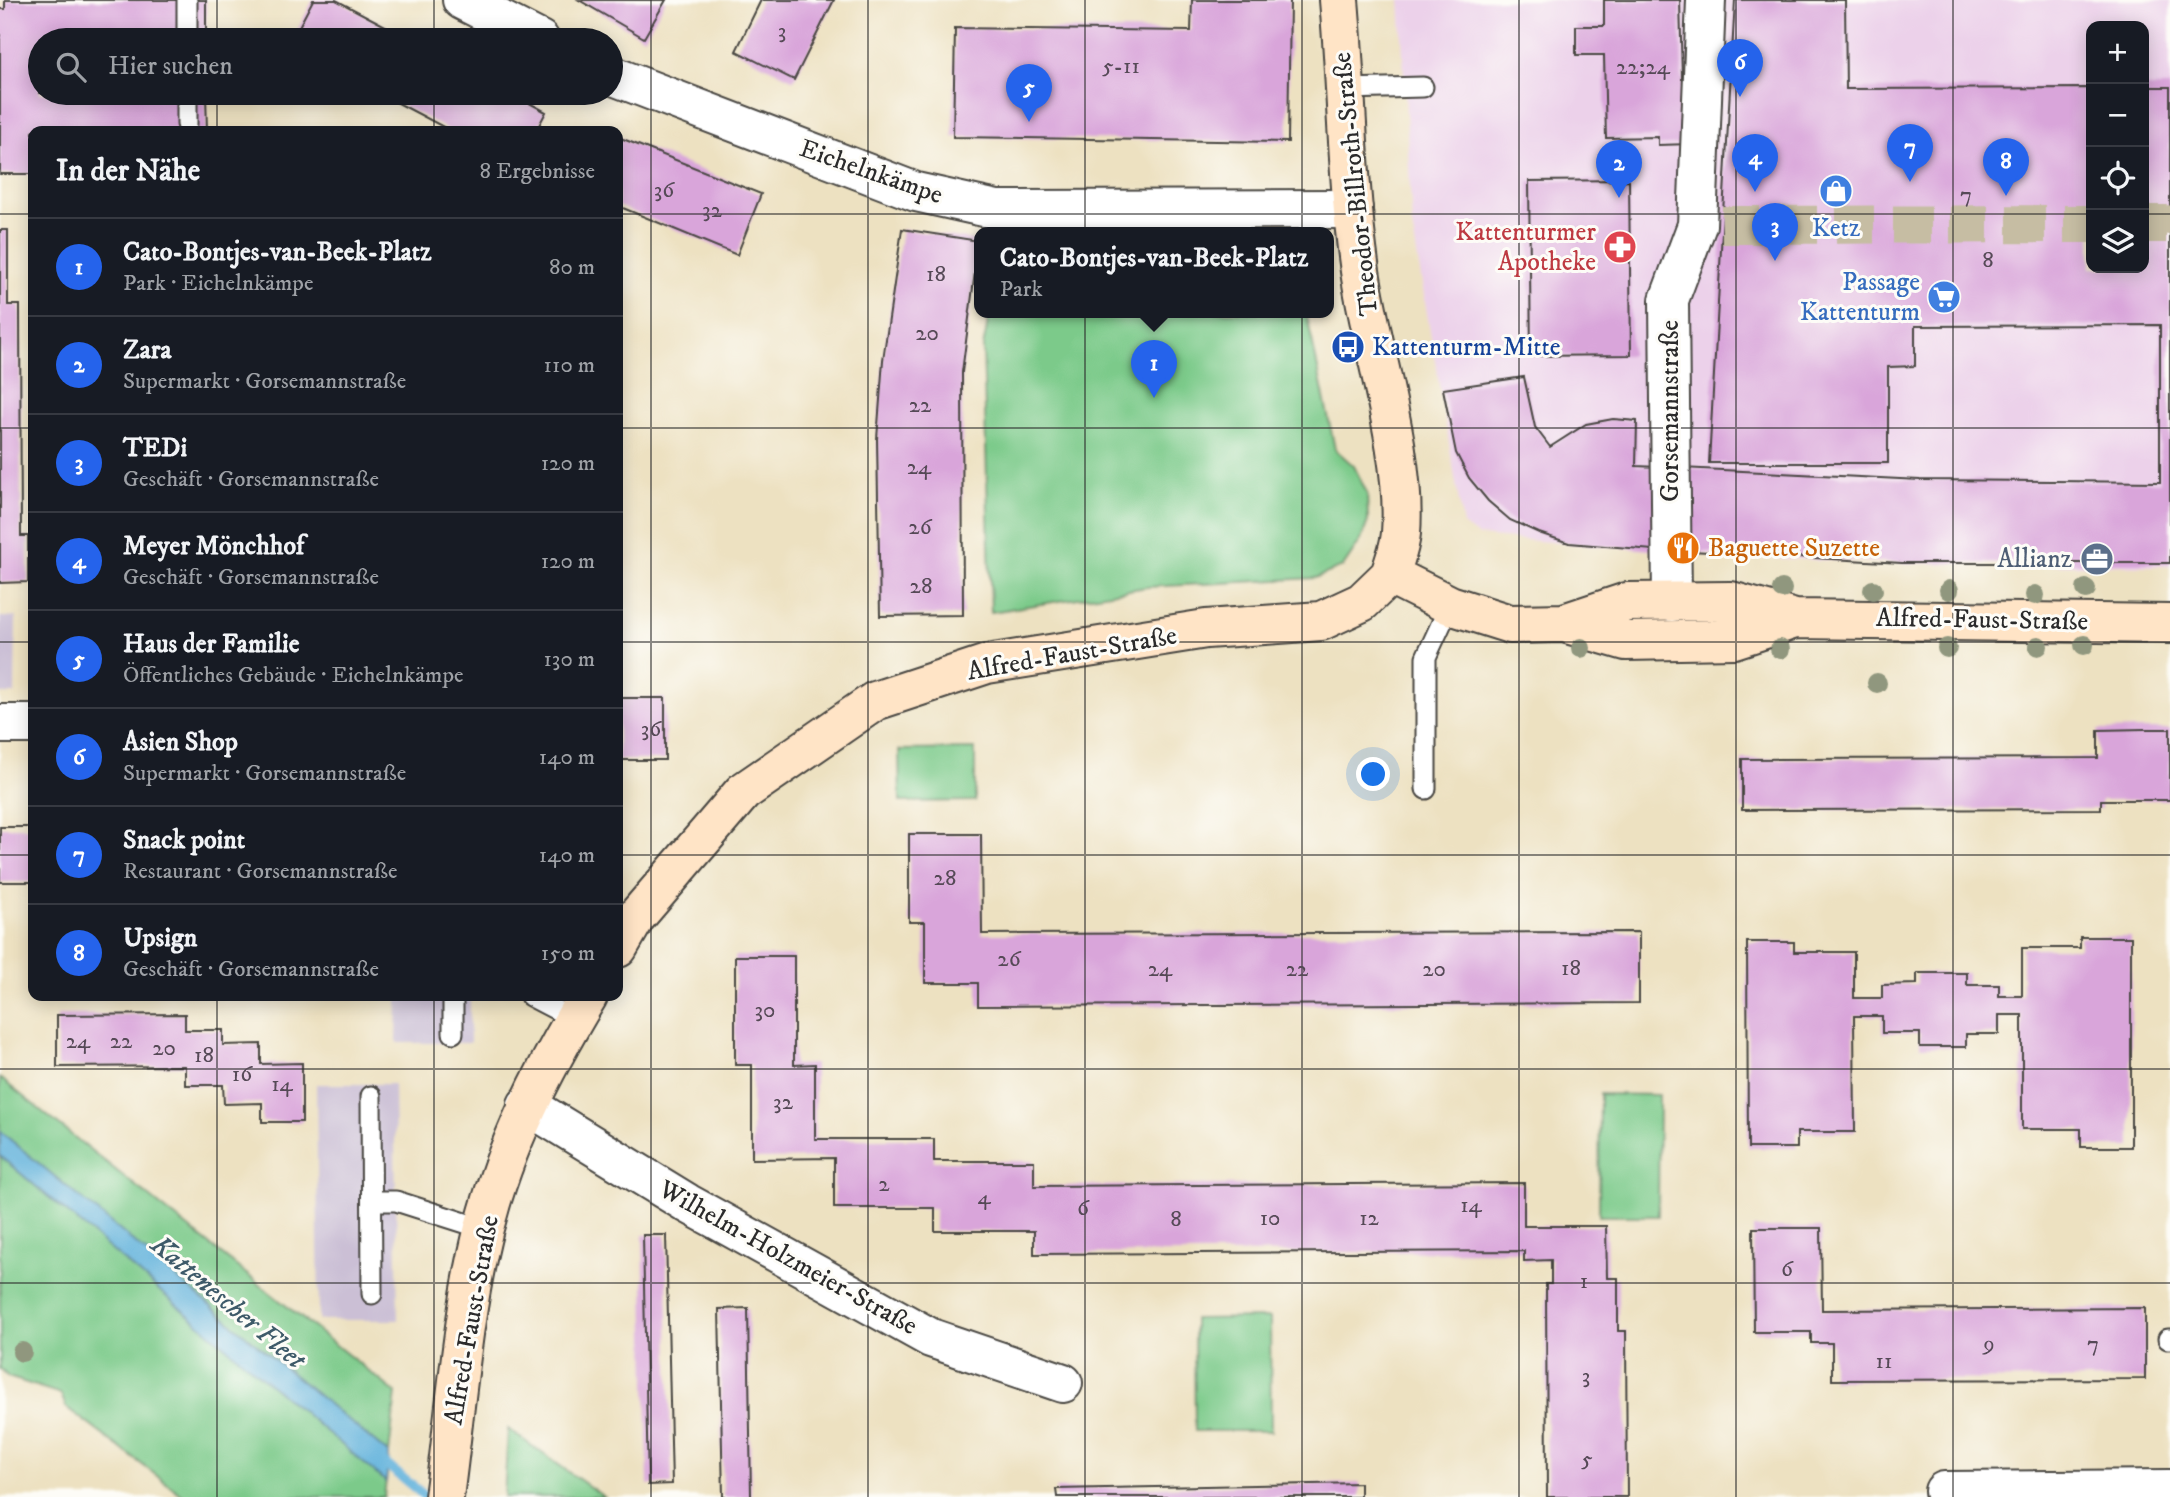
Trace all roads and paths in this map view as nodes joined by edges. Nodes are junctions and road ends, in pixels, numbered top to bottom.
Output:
1 (187, 0) edge
2 (462, 0) edge
3 (1339, 0) edge
4 (1706, 0) edge
5 (187, 28) edge
6 (517, 28) edge
7 (623, 80) edge
8 (1423, 87) dead end
9 (1345, 89) junction
10 (187, 105) edge
11 (187, 124) dead end
12 (1353, 209) junction
13 (1390, 575) junction
14 (1672, 602) junction
15 (1450, 606) junction
16 (1795, 619) junction
17 (1564, 623) junction
18 (2170, 624) edge
19 (0, 724) edge
20 (28, 724) edge
21 (1426, 789) dead end
22 (624, 924) edge
23 (453, 1001) edge
24 (553, 1001) edge
25 (581, 1007) edge
26 (453, 1033) dead end
27 (371, 1096) dead end
28 (527, 1105) junction
29 (372, 1201) junction
30 (484, 1229) junction
31 (372, 1294) dead end
32 (1063, 1383) dead end
33 (446, 1484) edge
34 (2170, 1489) edge
35 (1944, 1491) dead end

1 - 5 lane
2 - 6 street
3 - 9 street, Theodor-Billroth-Straße
4 - 14 street, Gorsemannstraße
7 - 12 street, Eichelnkämpe
8 - 9 lane
9 - 12 street, Theodor-Billroth-Straße
10 - 11 lane
12 - 13 street, Theodor-Billroth-Straße
13 - 15 street, Alfred-Faust-Straße
13 - 22 street, Alfred-Faust-Straße
14 - 16 street, Alfred-Faust-Straße
14 - 17 street, Alfred-Faust-Straße
15 - 17 street, Alfred-Faust-Straße
15 - 21 lane
16 - 17 street, Alfred-Faust-Straße
16 - 18 street, Alfred-Faust-Straße
19 - 20 street
23 - 26 lane
24 - 25 lane
25 - 28 street, Alfred-Faust-Straße
27 - 29 lane
28 - 30 street, Alfred-Faust-Straße
28 - 32 street, Wilhelm-Holzmeier-Straße
29 - 30 lane
29 - 31 lane
30 - 33 street, Alfred-Faust-Straße
34 - 35 street

